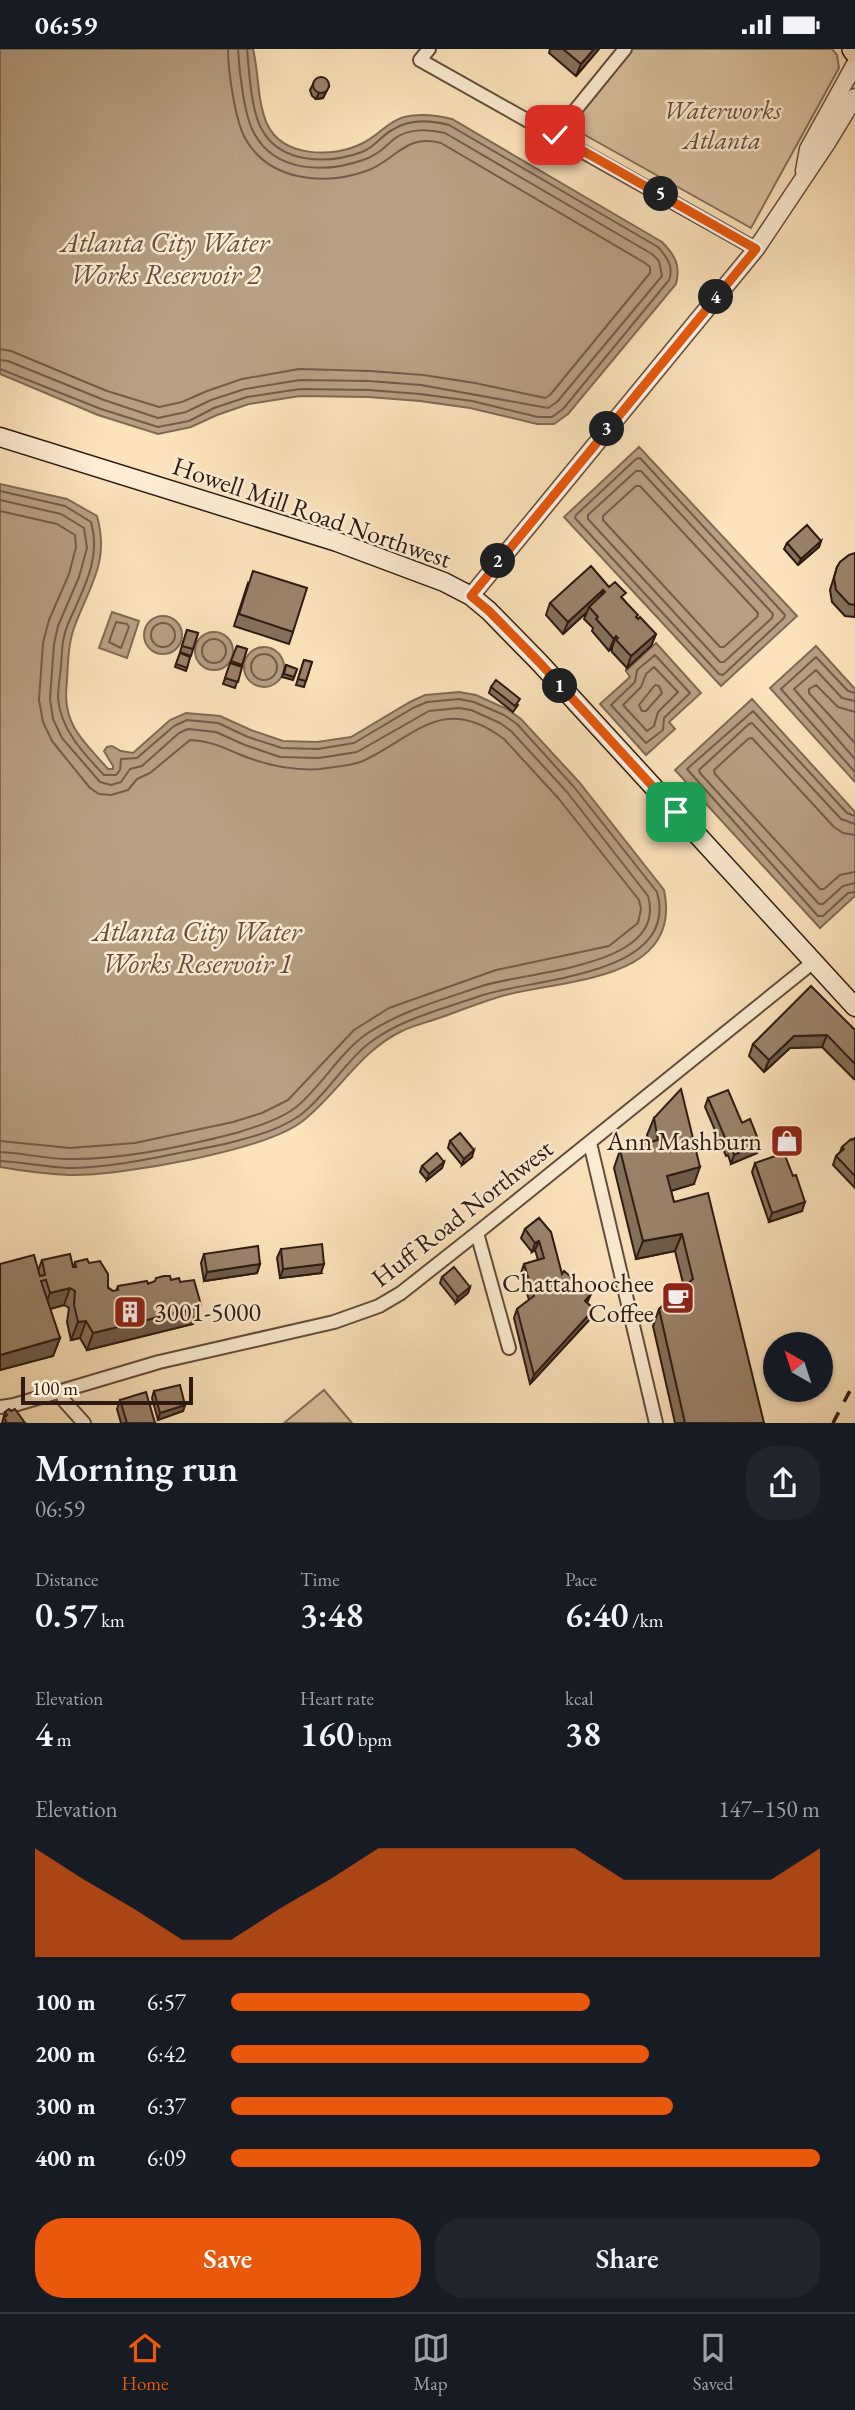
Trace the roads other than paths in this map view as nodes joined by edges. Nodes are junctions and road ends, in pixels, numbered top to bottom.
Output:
1 (429, 49) edge
2 (625, 49) edge
3 (855, 64) edge
4 (855, 97) edge
5 (848, 113) edge
6 (555, 135) junction
7 (803, 179) junction
8 (756, 249) junction
9 (0, 437) edge
10 (471, 596) junction
11 (812, 963) junction
12 (855, 1007) edge
13 (590, 1143) junction
14 (477, 1233) junction
15 (509, 1348) dead end
16 (61, 1391) junction
17 (0, 1407) edge
18 (84, 1423) edge
19 (656, 1423) edge

1 - 6 street
2 - 6 street
3 - 7 street
4 - 5 street
5 - 7 street
6 - 8 street
7 - 8 street
8 - 10 street
9 - 10 main road, Howell Mill Road Northwest
10 - 11 main road, Howell Mill Road Northwest
11 - 12 main road, Howell Mill Road Northwest
11 - 13 street, Huff Road Northwest
13 - 14 street, Huff Road Northwest
13 - 19 street
14 - 15 street
14 - 16 street, Huff Road Northwest
16 - 17 street, Huff Road Northwest
16 - 18 street

